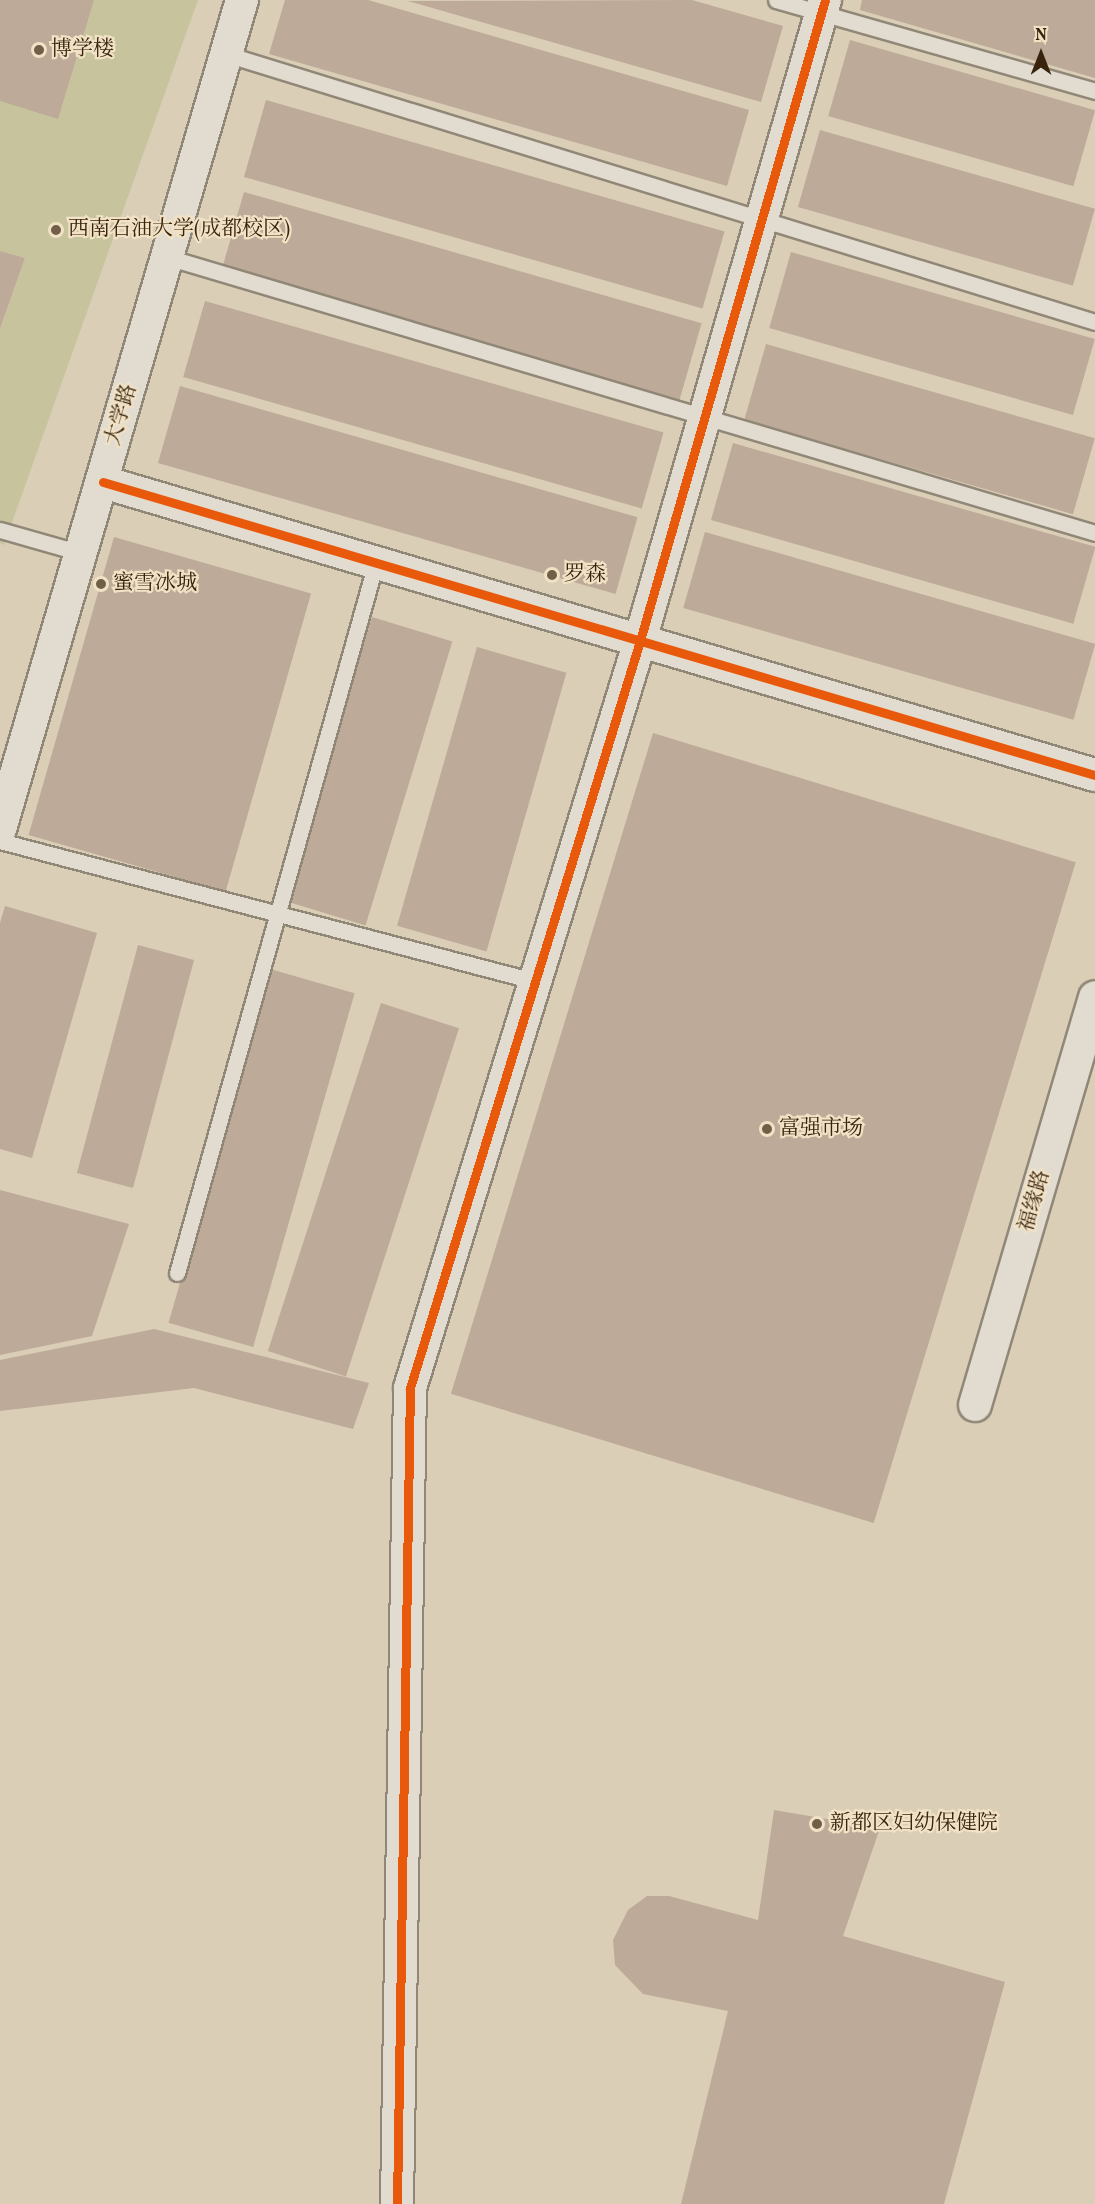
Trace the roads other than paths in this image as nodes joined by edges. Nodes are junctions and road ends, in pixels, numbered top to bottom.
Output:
1 (242, 0) edge
2 (776, 0) edge
3 (823, 6) edge
4 (226, 54) junction
5 (1095, 91) edge
6 (761, 219) junction
7 (167, 257) junction
8 (1095, 322) edge
9 (704, 416) junction
10 (103, 482) junction
11 (0, 531) edge
12 (1095, 533) edge
13 (81, 553) junction
14 (376, 562) junction
15 (639, 644) junction
16 (1095, 775) edge
17 (0, 829) edge
18 (0, 841) edge
19 (276, 914) junction
20 (534, 981) junction
21 (1095, 997) edge
22 (177, 1273) dead end
23 (975, 1406) dead end
24 (397, 2204) edge

1 - 4 street, 大学路
2 - 3 lane
3 - 5 lane
3 - 6 street
4 - 6 lane
4 - 7 street, 大学路
6 - 8 lane
6 - 9 street
7 - 9 lane
7 - 10 street, 大学路
9 - 12 lane
9 - 15 street
10 - 13 street, 大学路
10 - 14 street
11 - 13 lane
13 - 17 street, 大学路
14 - 15 street
14 - 19 lane
15 - 16 street
15 - 20 street
18 - 19 lane
19 - 20 lane
19 - 22 lane
20 - 24 street
21 - 23 street, 福缘路

